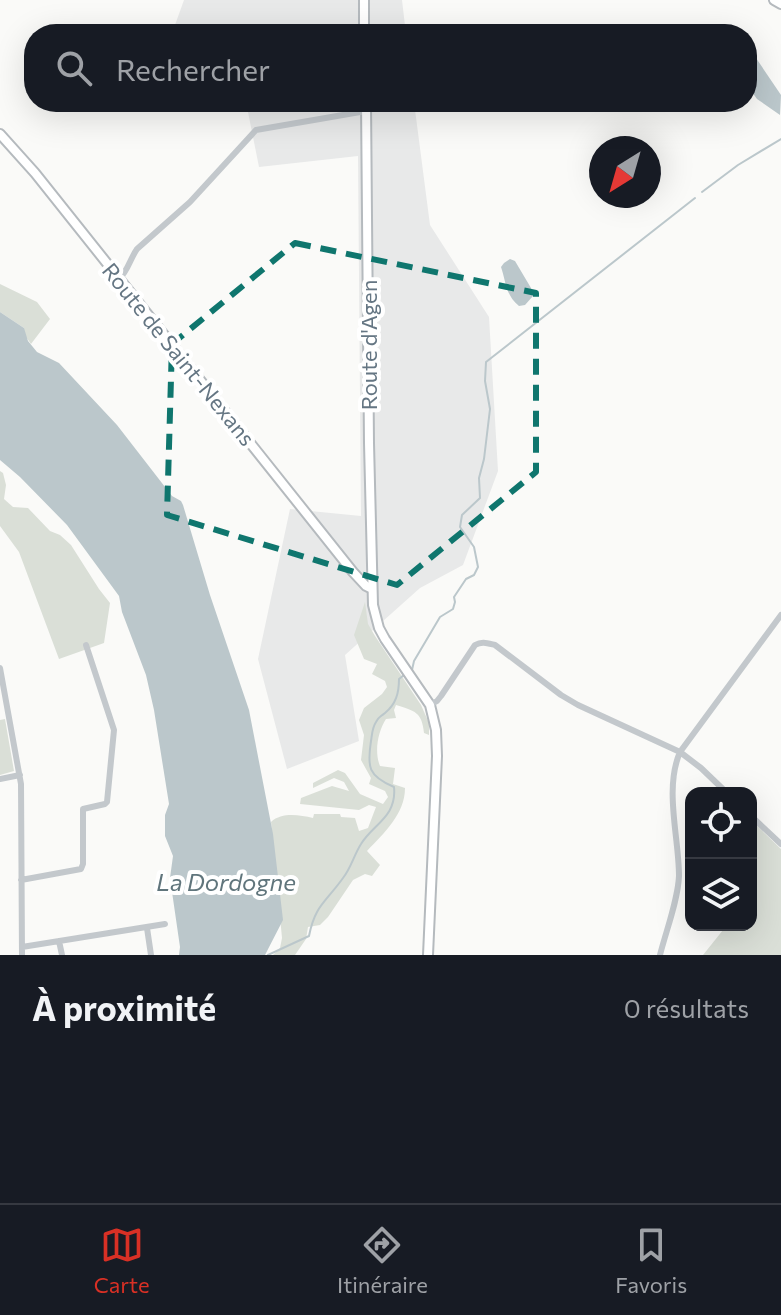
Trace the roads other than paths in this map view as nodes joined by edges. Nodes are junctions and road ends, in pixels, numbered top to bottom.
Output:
1 (364, 0) edge
2 (774, 0) edge
3 (781, 1) edge
4 (364, 24) edge
5 (342, 112) edge
6 (366, 112) edge
7 (0, 134) edge
8 (119, 279) junction
9 (372, 568) junction
10 (359, 577) junction
11 (372, 586) junction
12 (781, 615) edge
13 (86, 645) dead end
14 (0, 668) edge
15 (430, 705) junction
16 (680, 752) junction
17 (20, 775) junction
18 (0, 779) edge
19 (721, 787) edge
20 (757, 822) edge
21 (781, 844) edge
22 (21, 880) junction
23 (165, 924) dead end
24 (147, 928) junction
25 (59, 941) junction
26 (22, 951) edge
27 (62, 955) edge
28 (151, 955) edge
29 (428, 955) edge
30 (660, 955) edge

1 - 4 main road
2 - 3 main road
5 - 8 street
6 - 9 main road, Route d'Agen
7 - 8 main road, Route de Saint-Nexans
8 - 10 main road, Route de Saint-Nexans
9 - 10 main road
9 - 11 main road, Route d'Agen
10 - 11 main road, Route de Saint-Nexans
11 - 15 main road, Route d'Agen
12 - 16 street
13 - 22 street
14 - 17 street
15 - 16 street
15 - 29 main road
16 - 19 street
16 - 30 street
17 - 18 street
17 - 22 street
20 - 21 street
22 - 26 street
23 - 24 street
24 - 25 street
24 - 28 street
25 - 26 street
25 - 27 street

